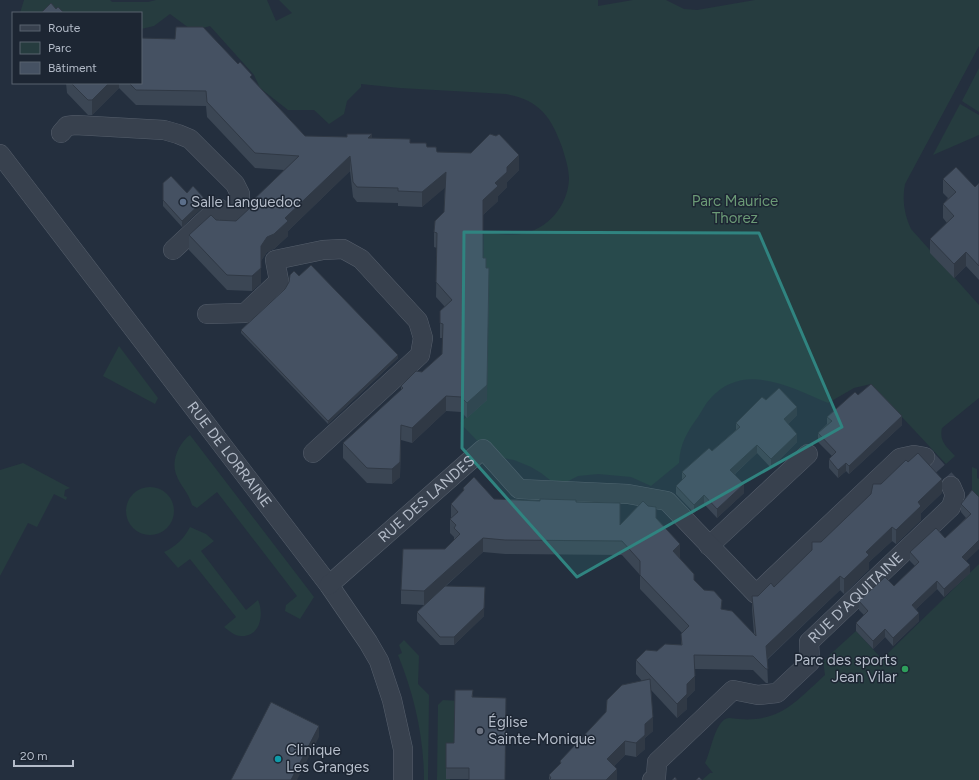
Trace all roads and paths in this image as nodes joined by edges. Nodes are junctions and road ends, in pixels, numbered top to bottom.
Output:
1 (61, 133) dead end
2 (0, 154) edge
3 (173, 250) dead end
4 (207, 314) dead end
5 (313, 453) dead end
6 (808, 454) dead end
7 (926, 457) dead end
8 (952, 486) tunnel mouth
9 (709, 546) junction
10 (329, 585) junction
11 (403, 780) edge
12 (652, 780) edge

1 - 3 street
2 - 10 street, RUE DE LORRAINE
4 - 5 street
6 - 9 street
7 - 9 street
8 - 12 street, RUE D'AQUITAINE
9 - 10 street, RUE DES LANDES
10 - 11 street, RUE DE LORRAINE

